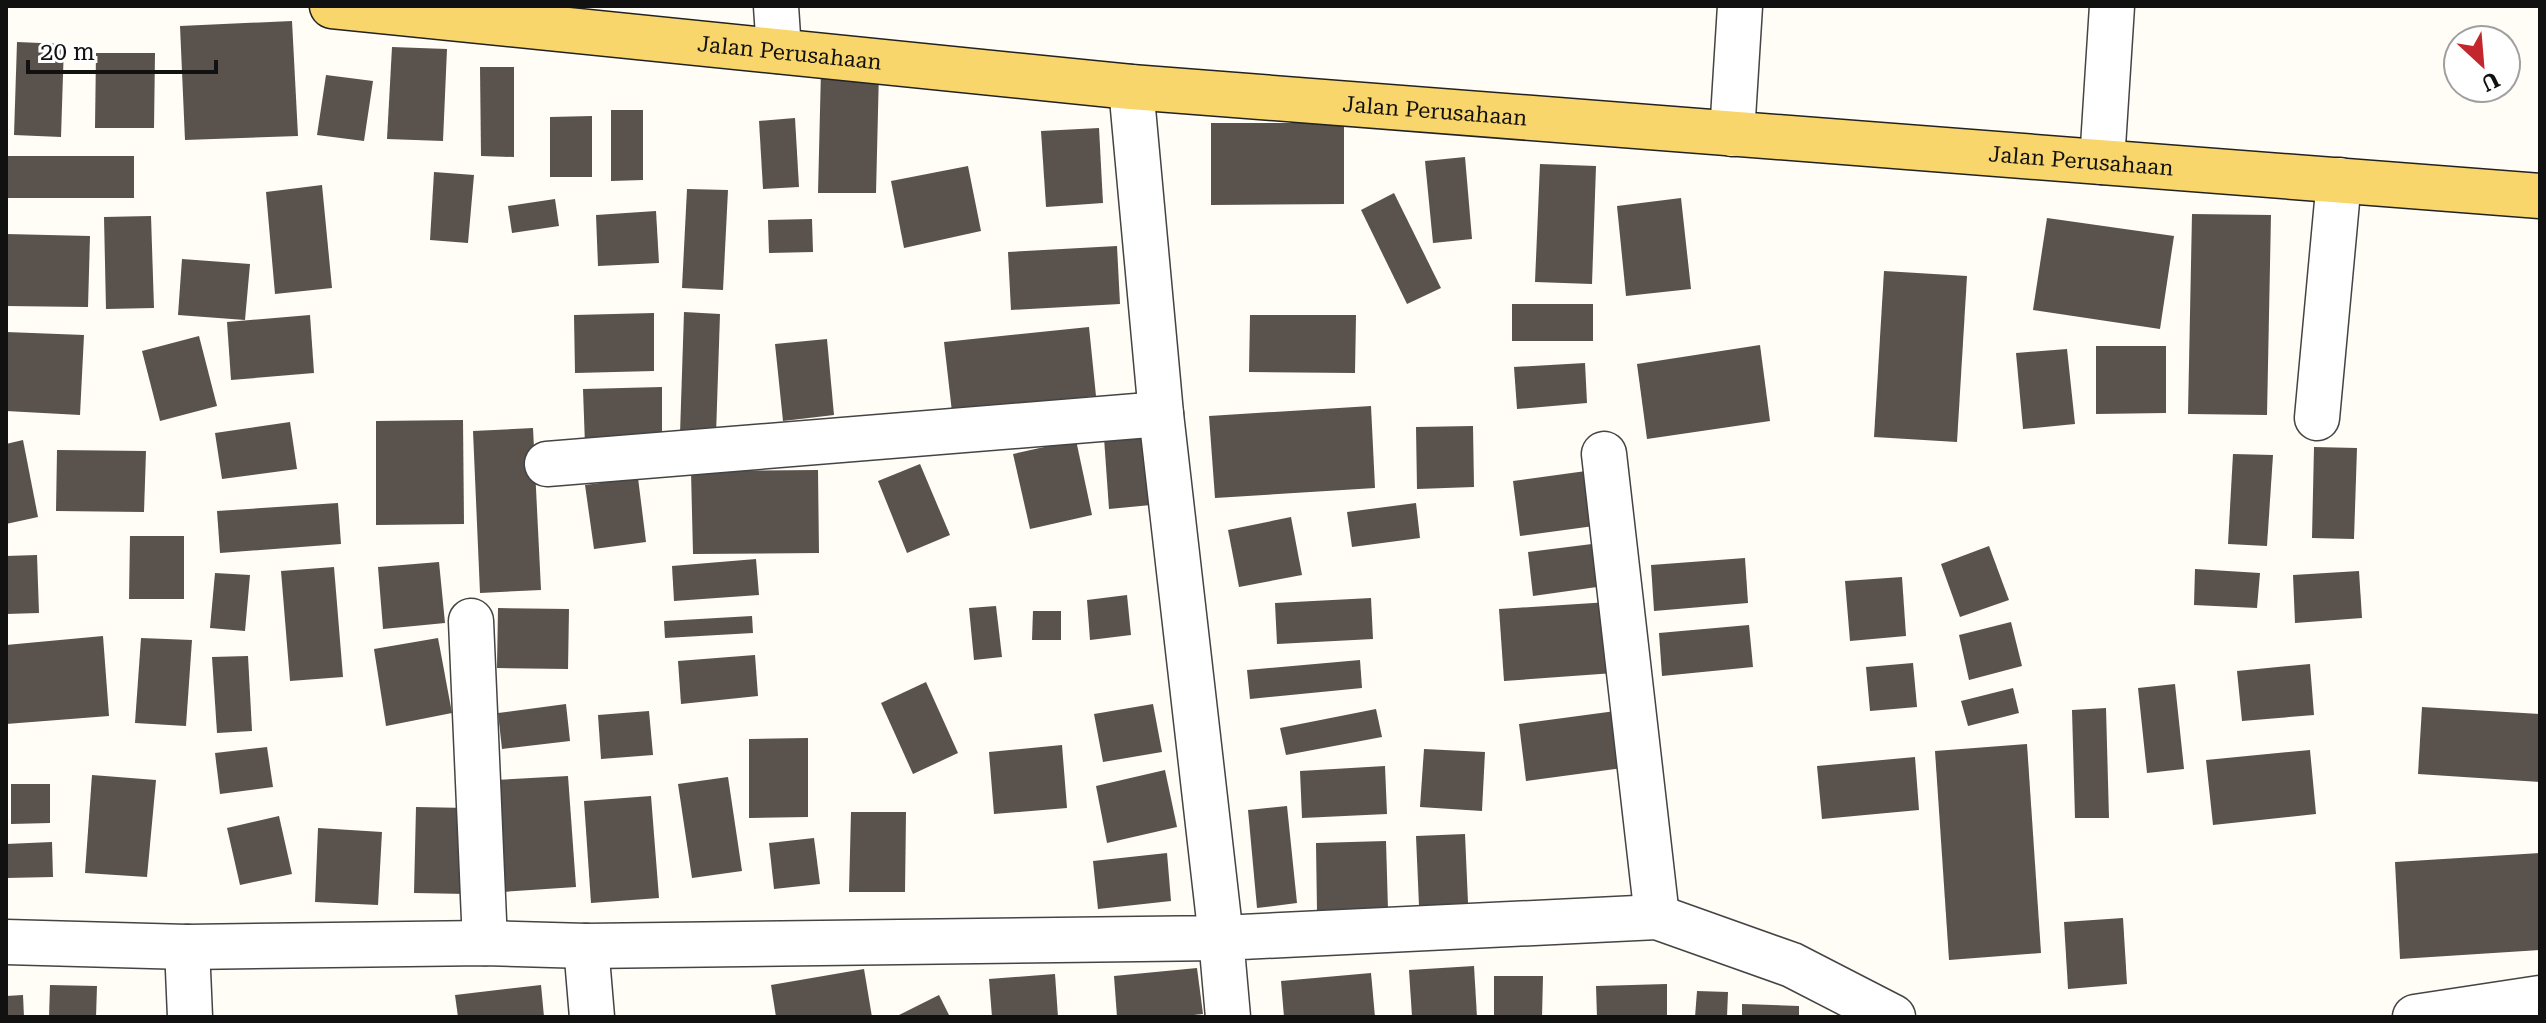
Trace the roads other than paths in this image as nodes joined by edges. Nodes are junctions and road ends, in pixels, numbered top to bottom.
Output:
1 (332, 6) edge
2 (776, 6) edge
3 (1740, 6) edge
4 (2112, 6) edge
5 (779, 51) junction
6 (1131, 87) junction
7 (1732, 134) junction
8 (2102, 162) junction
9 (2339, 180) junction
10 (2540, 196) edge
11 (1161, 414) junction
12 (2317, 418) dead end
13 (1604, 454) dead end
14 (547, 464) dead end
15 (471, 621) dead end
16 (1657, 917) junction
17 (1221, 938) junction
18 (6, 942) edge
19 (485, 943) junction
20 (586, 946) junction
21 (187, 947) junction
22 (2540, 998) edge
23 (190, 1017) edge
24 (592, 1017) edge
25 (1228, 1017) edge
26 (1893, 1017) edge
27 (2415, 1017) edge

1 - 5 main road, Jalan Perusahaan
2 - 5 street
3 - 7 street
4 - 8 street
5 - 6 main road, Jalan Perusahaan
6 - 7 main road, Jalan Perusahaan
6 - 11 street
7 - 8 main road, Jalan Perusahaan
8 - 9 main road, Jalan Perusahaan
9 - 10 main road, Jalan Perusahaan
9 - 12 street
11 - 14 street
11 - 17 street
13 - 16 street
15 - 19 street
16 - 17 street
16 - 26 street
17 - 20 street
17 - 25 street
18 - 21 street
19 - 20 street
19 - 21 street
20 - 24 street
21 - 23 street
22 - 27 street

